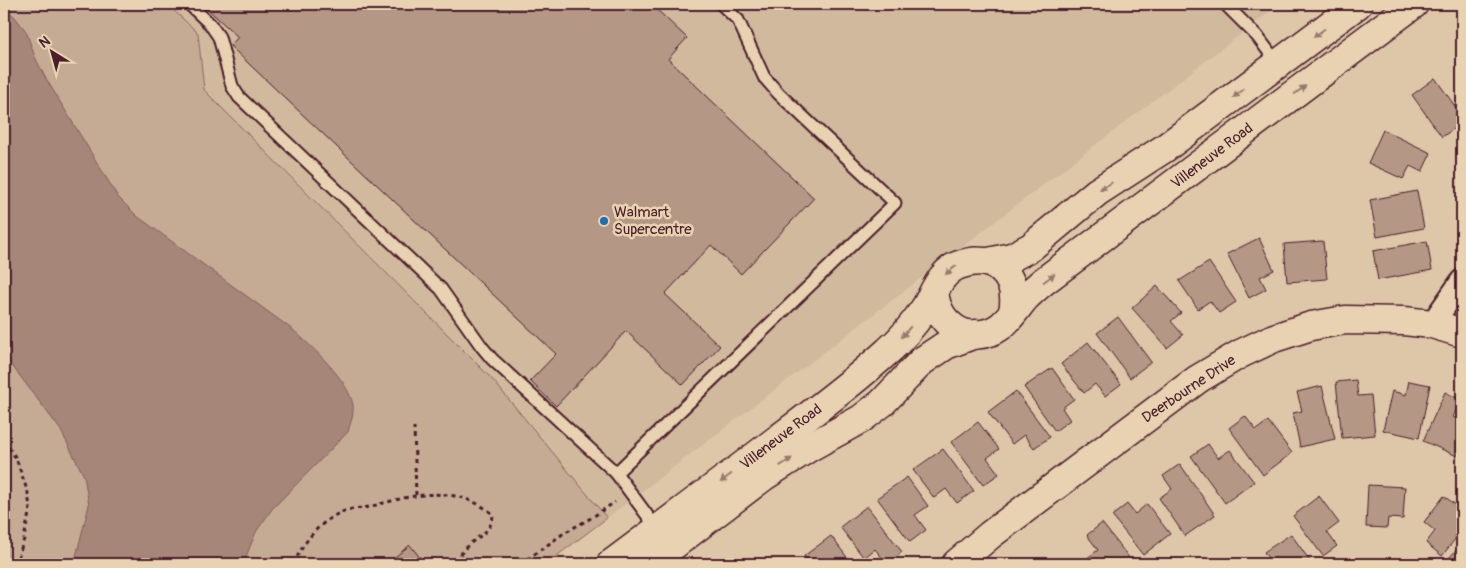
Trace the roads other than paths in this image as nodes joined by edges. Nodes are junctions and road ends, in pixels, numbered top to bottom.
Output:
1 (189, 4) edge
2 (721, 4) edge
3 (1225, 4) edge
4 (1358, 4) edge
5 (1414, 4) edge
6 (1278, 64) junction
7 (990, 262) junction
8 (1462, 281) edge
9 (934, 292) junction
10 (1013, 312) junction
11 (1432, 324) junction
12 (1462, 333) edge
13 (975, 334) junction
14 (616, 473) junction
15 (664, 538) junction
16 (611, 564) edge
17 (649, 564) edge
18 (956, 564) edge

1 - 14 lane
2 - 14 lane
3 - 6 lane
4 -> 6 main road
10 -> 5 main road, Villeneuve Road
6 -> 7 main road
7 -> 9 main road
7 - 10 main road
8 - 11 street
9 - 13 main road
9 -> 15 main road, Villeneuve Road
10 - 13 main road
11 - 12 main road, Deerbourne Drive
11 - 18 main road, Deerbourne Drive
15 -> 13 main road, Villeneuve Road
14 - 15 lane
15 - 16 main road, Villeneuve Road
15 - 17 main road, Villeneuve Road

